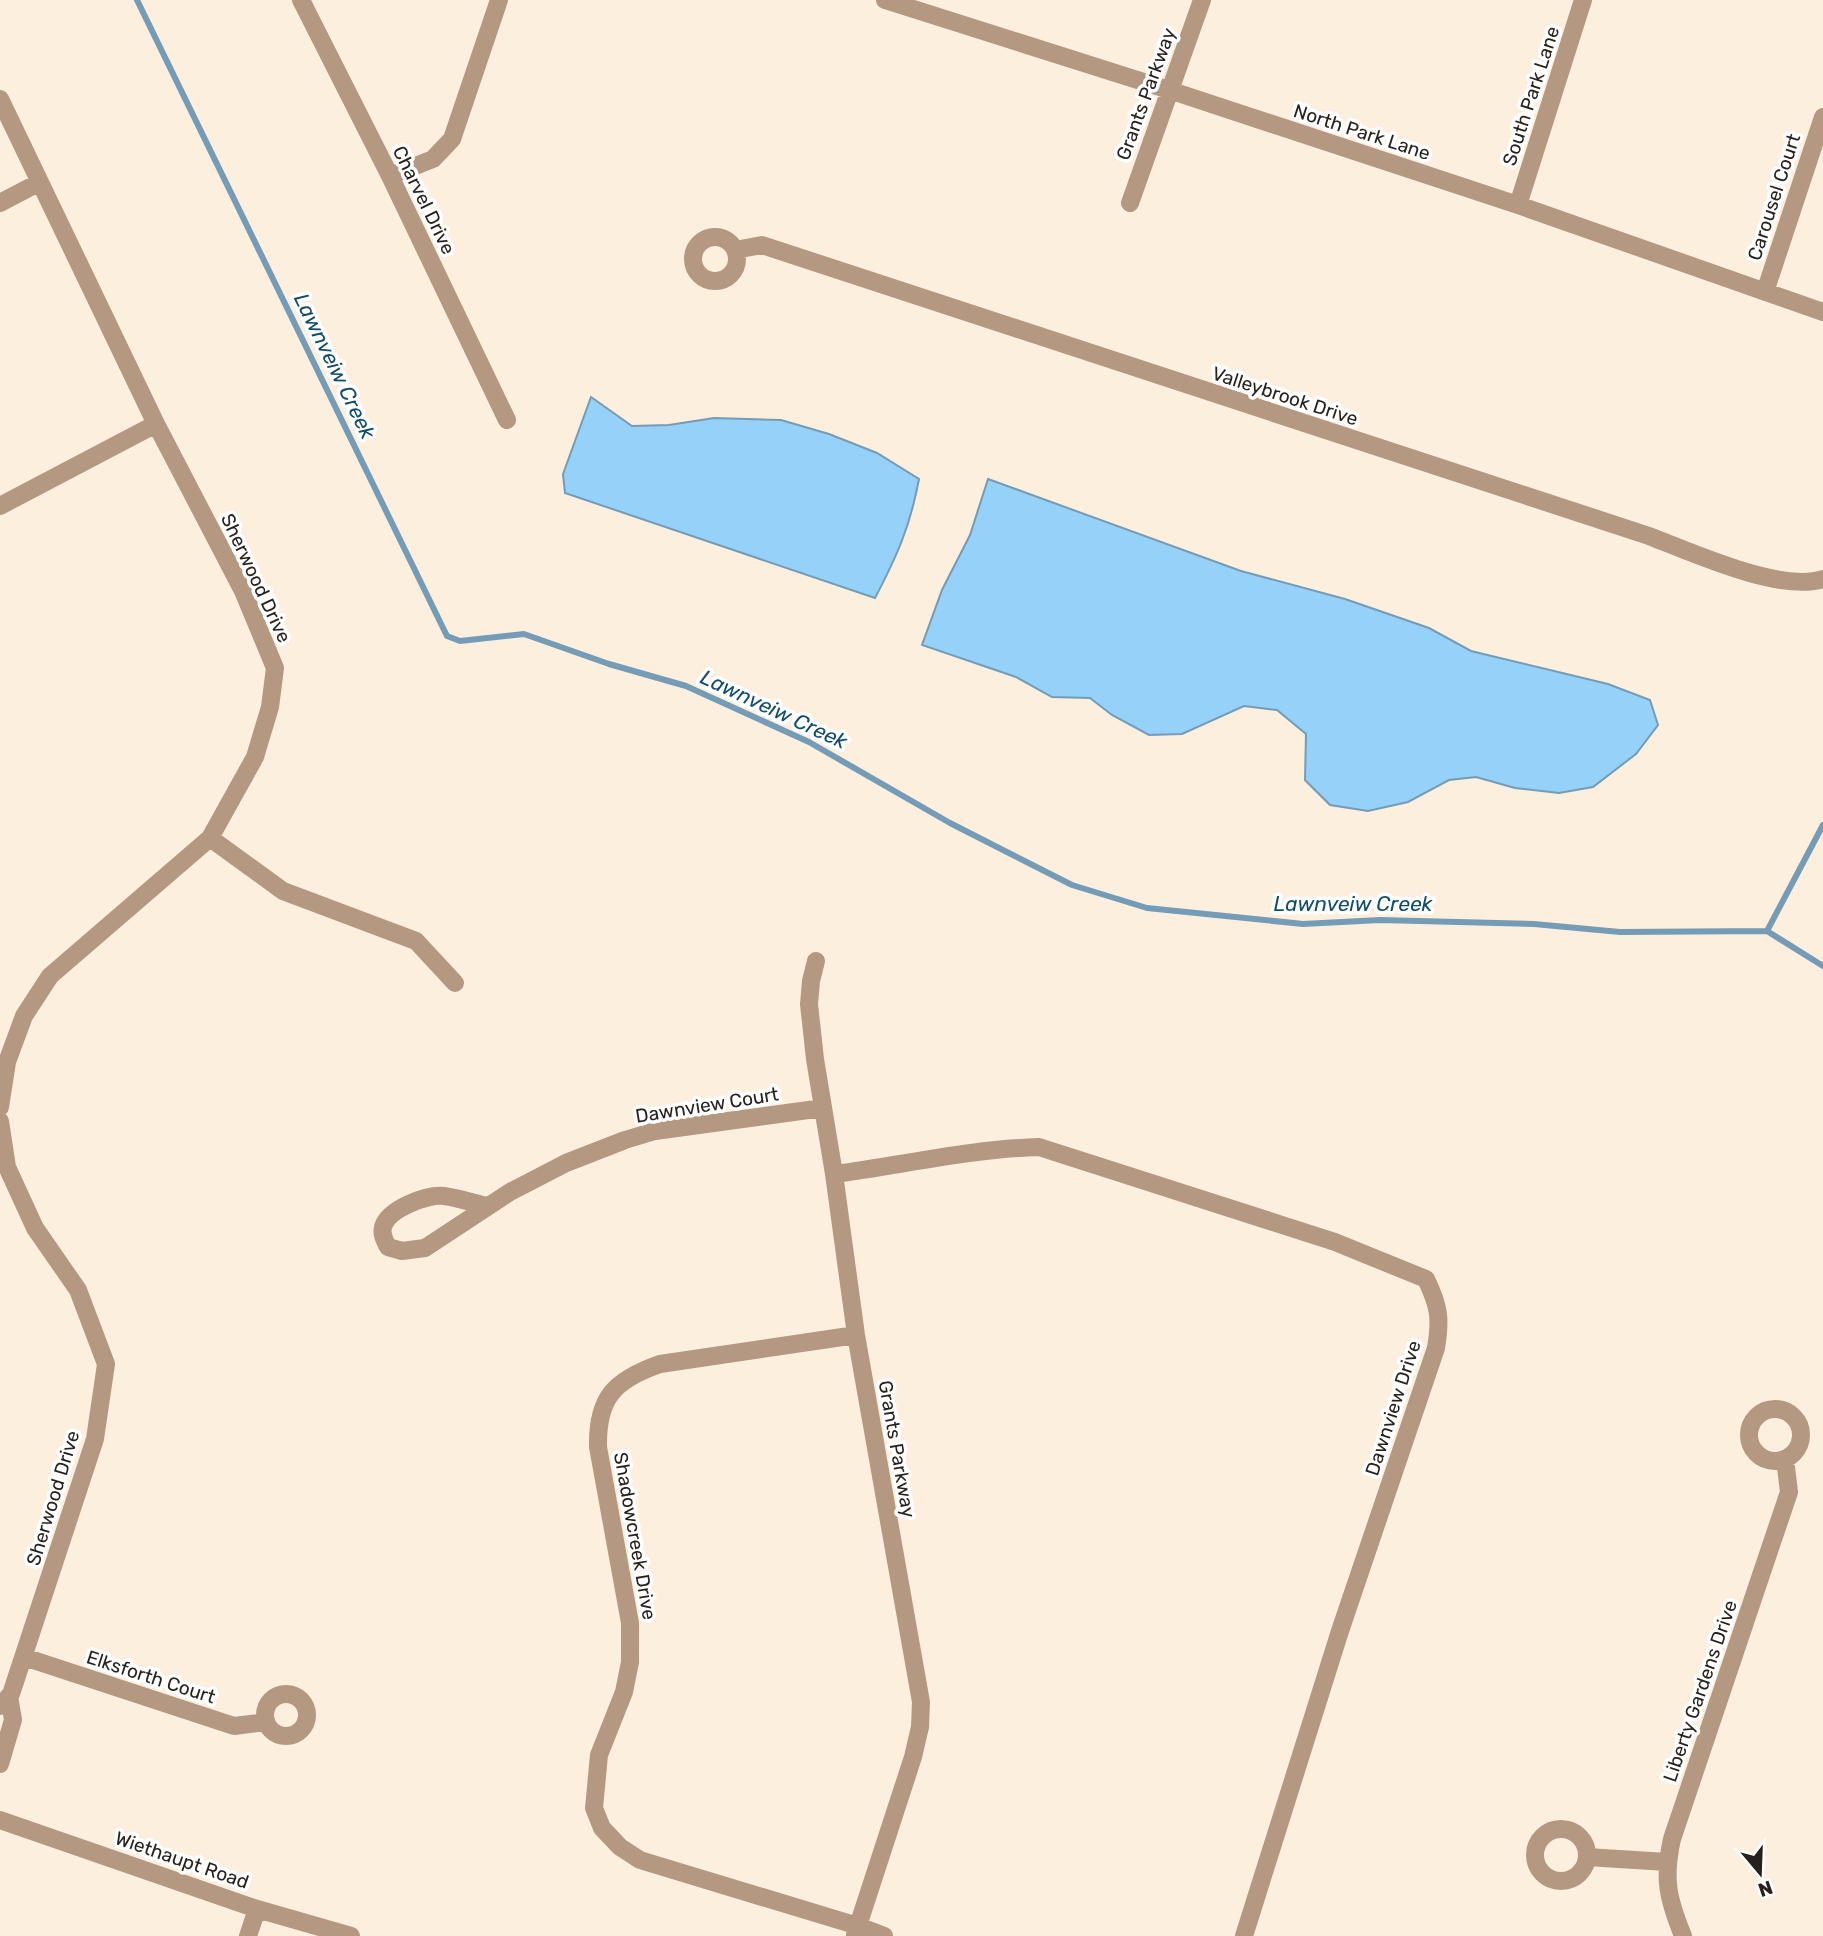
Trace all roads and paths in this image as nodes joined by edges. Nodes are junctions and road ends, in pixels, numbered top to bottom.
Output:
1 (302, 0) edge
2 (499, 0) edge
3 (886, 0) edge
4 (1202, 0) edge
5 (1583, 0) edge
6 (1169, 90) junction
7 (0, 99) edge
8 (1823, 117) edge
9 (390, 176) junction
10 (40, 182) junction
11 (0, 203) edge
12 (1130, 203) dead end
13 (1518, 205) junction
14 (735, 250) dead end
15 (1765, 292) junction
16 (1823, 312) edge
17 (507, 420) dead end
18 (156, 424) junction
19 (0, 506) edge
20 (1823, 579) edge
21 (211, 838) junction
22 (816, 961) dead end
23 (455, 984) dead end
24 (0, 1107) edge
25 (823, 1108) junction
26 (0, 1121) edge
27 (835, 1174) junction
28 (487, 1206) junction
29 (856, 1335) junction
30 (1785, 1459) dead end
31 (24, 1657) junction
32 (5, 1701) edge
33 (266, 1722) dead end
34 (0, 1764) edge
35 (0, 1820) edge
36 (1587, 1857) dead end
37 (1667, 1862) junction
38 (257, 1909) junction
39 (856, 1931) edge
40 (248, 1936) edge
41 (351, 1936) edge
42 (884, 1936) edge
43 (1244, 1936) edge
44 (1684, 1936) edge

1 - 9 street, Charvel Drive
2 - 9 street
3 - 6 street, North Park Lane
4 - 6 street, Grants Parkway
5 - 13 street, South Park Lane
6 - 12 street, Grants Parkway
6 - 13 street, North Park Lane
7 - 10 street, Sherwood Drive
8 - 15 street, Carousel Court
9 - 17 street, Charvel Drive
10 - 11 street
10 - 18 street, Sherwood Drive
13 - 15 street, North Park Lane
14 - 20 street, Valleybrook Drive
15 - 16 street, North Park Lane
18 - 19 street
18 - 21 street, Sherwood Drive
21 - 23 street
21 - 24 street, Sherwood Drive
22 - 25 street, Grants Parkway
25 - 27 street, Grants Parkway
25 - 28 street, Dawnview Court
26 - 31 street, Sherwood Drive
27 - 29 street, Grants Parkway
27 - 43 street, Dawnview Drive
28 - 28 street, Dawnview Court
29 - 39 street, Grants Parkway
29 - 39 street, Shadowcreek Drive
30 - 37 street, Liberty Gardens Drive
31 - 32 street, Sherwood Drive
31 - 33 street, Elksforth Court
32 - 34 street, Sherwood Drive
35 - 38 street, Wiethaupt Road
36 - 37 street
37 - 44 street, Liberty Gardens Drive
38 - 40 street
38 - 41 street, Wiethaupt Road
39 - 42 street, Shadowcreek Drive

